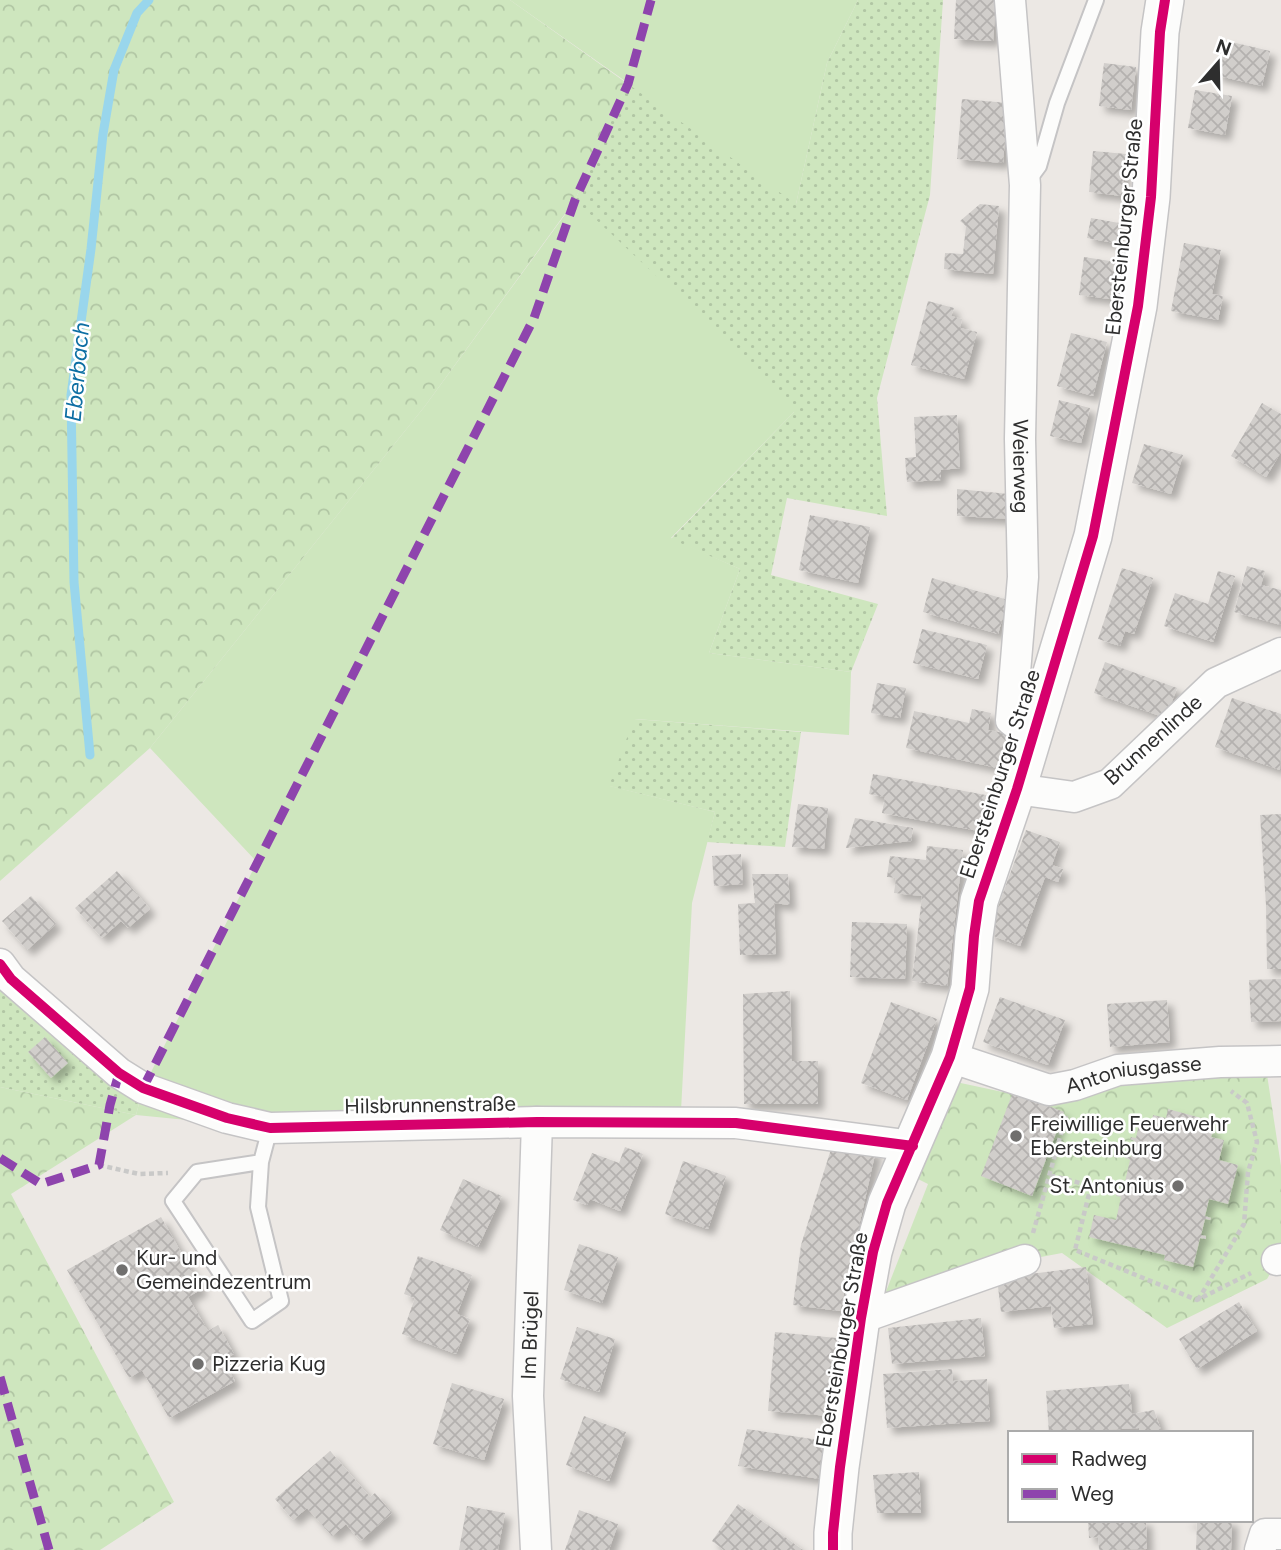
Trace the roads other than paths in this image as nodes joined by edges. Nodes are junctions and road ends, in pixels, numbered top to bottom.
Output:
1 (1010, 0) edge
2 (1096, 0) edge
3 (1165, 0) edge
4 (1025, 185) junction
5 (1281, 653) edge
6 (1033, 737) junction
7 (1017, 789) junction
8 (0, 964) edge
9 (950, 1057) junction
10 (1281, 1061) edge
11 (537, 1122) junction
12 (270, 1128) junction
13 (913, 1146) junction
14 (261, 1162) junction
15 (1026, 1260) road end
16 (860, 1318) junction
17 (1281, 1534) edge
18 (536, 1550) edge
19 (833, 1550) edge
20 (1260, 1550) edge

1 - 4 street, Weierweg
2 - 4 lane, Weierweg
3 - 6 street, Ebersteinburger Straße
4 - 6 street, Weierweg
5 - 7 street, Brunnenlinde
6 - 7 street, Ebersteinburger Straße
7 - 9 street, Ebersteinburger Straße
8 - 12 street, Hilsbrunnenstraße
9 - 10 street, Antoniusgasse
9 - 13 street, Ebersteinburger Straße
11 - 12 street, Hilsbrunnenstraße
11 - 13 street, Hilsbrunnenstraße
11 - 18 street, Im Brügel
12 - 14 lane
13 - 16 street, Ebersteinburger Straße
14 - 14 lane
15 - 16 street, Ebersteinburger Straße
16 - 19 street, Ebersteinburger Straße
17 - 20 street

